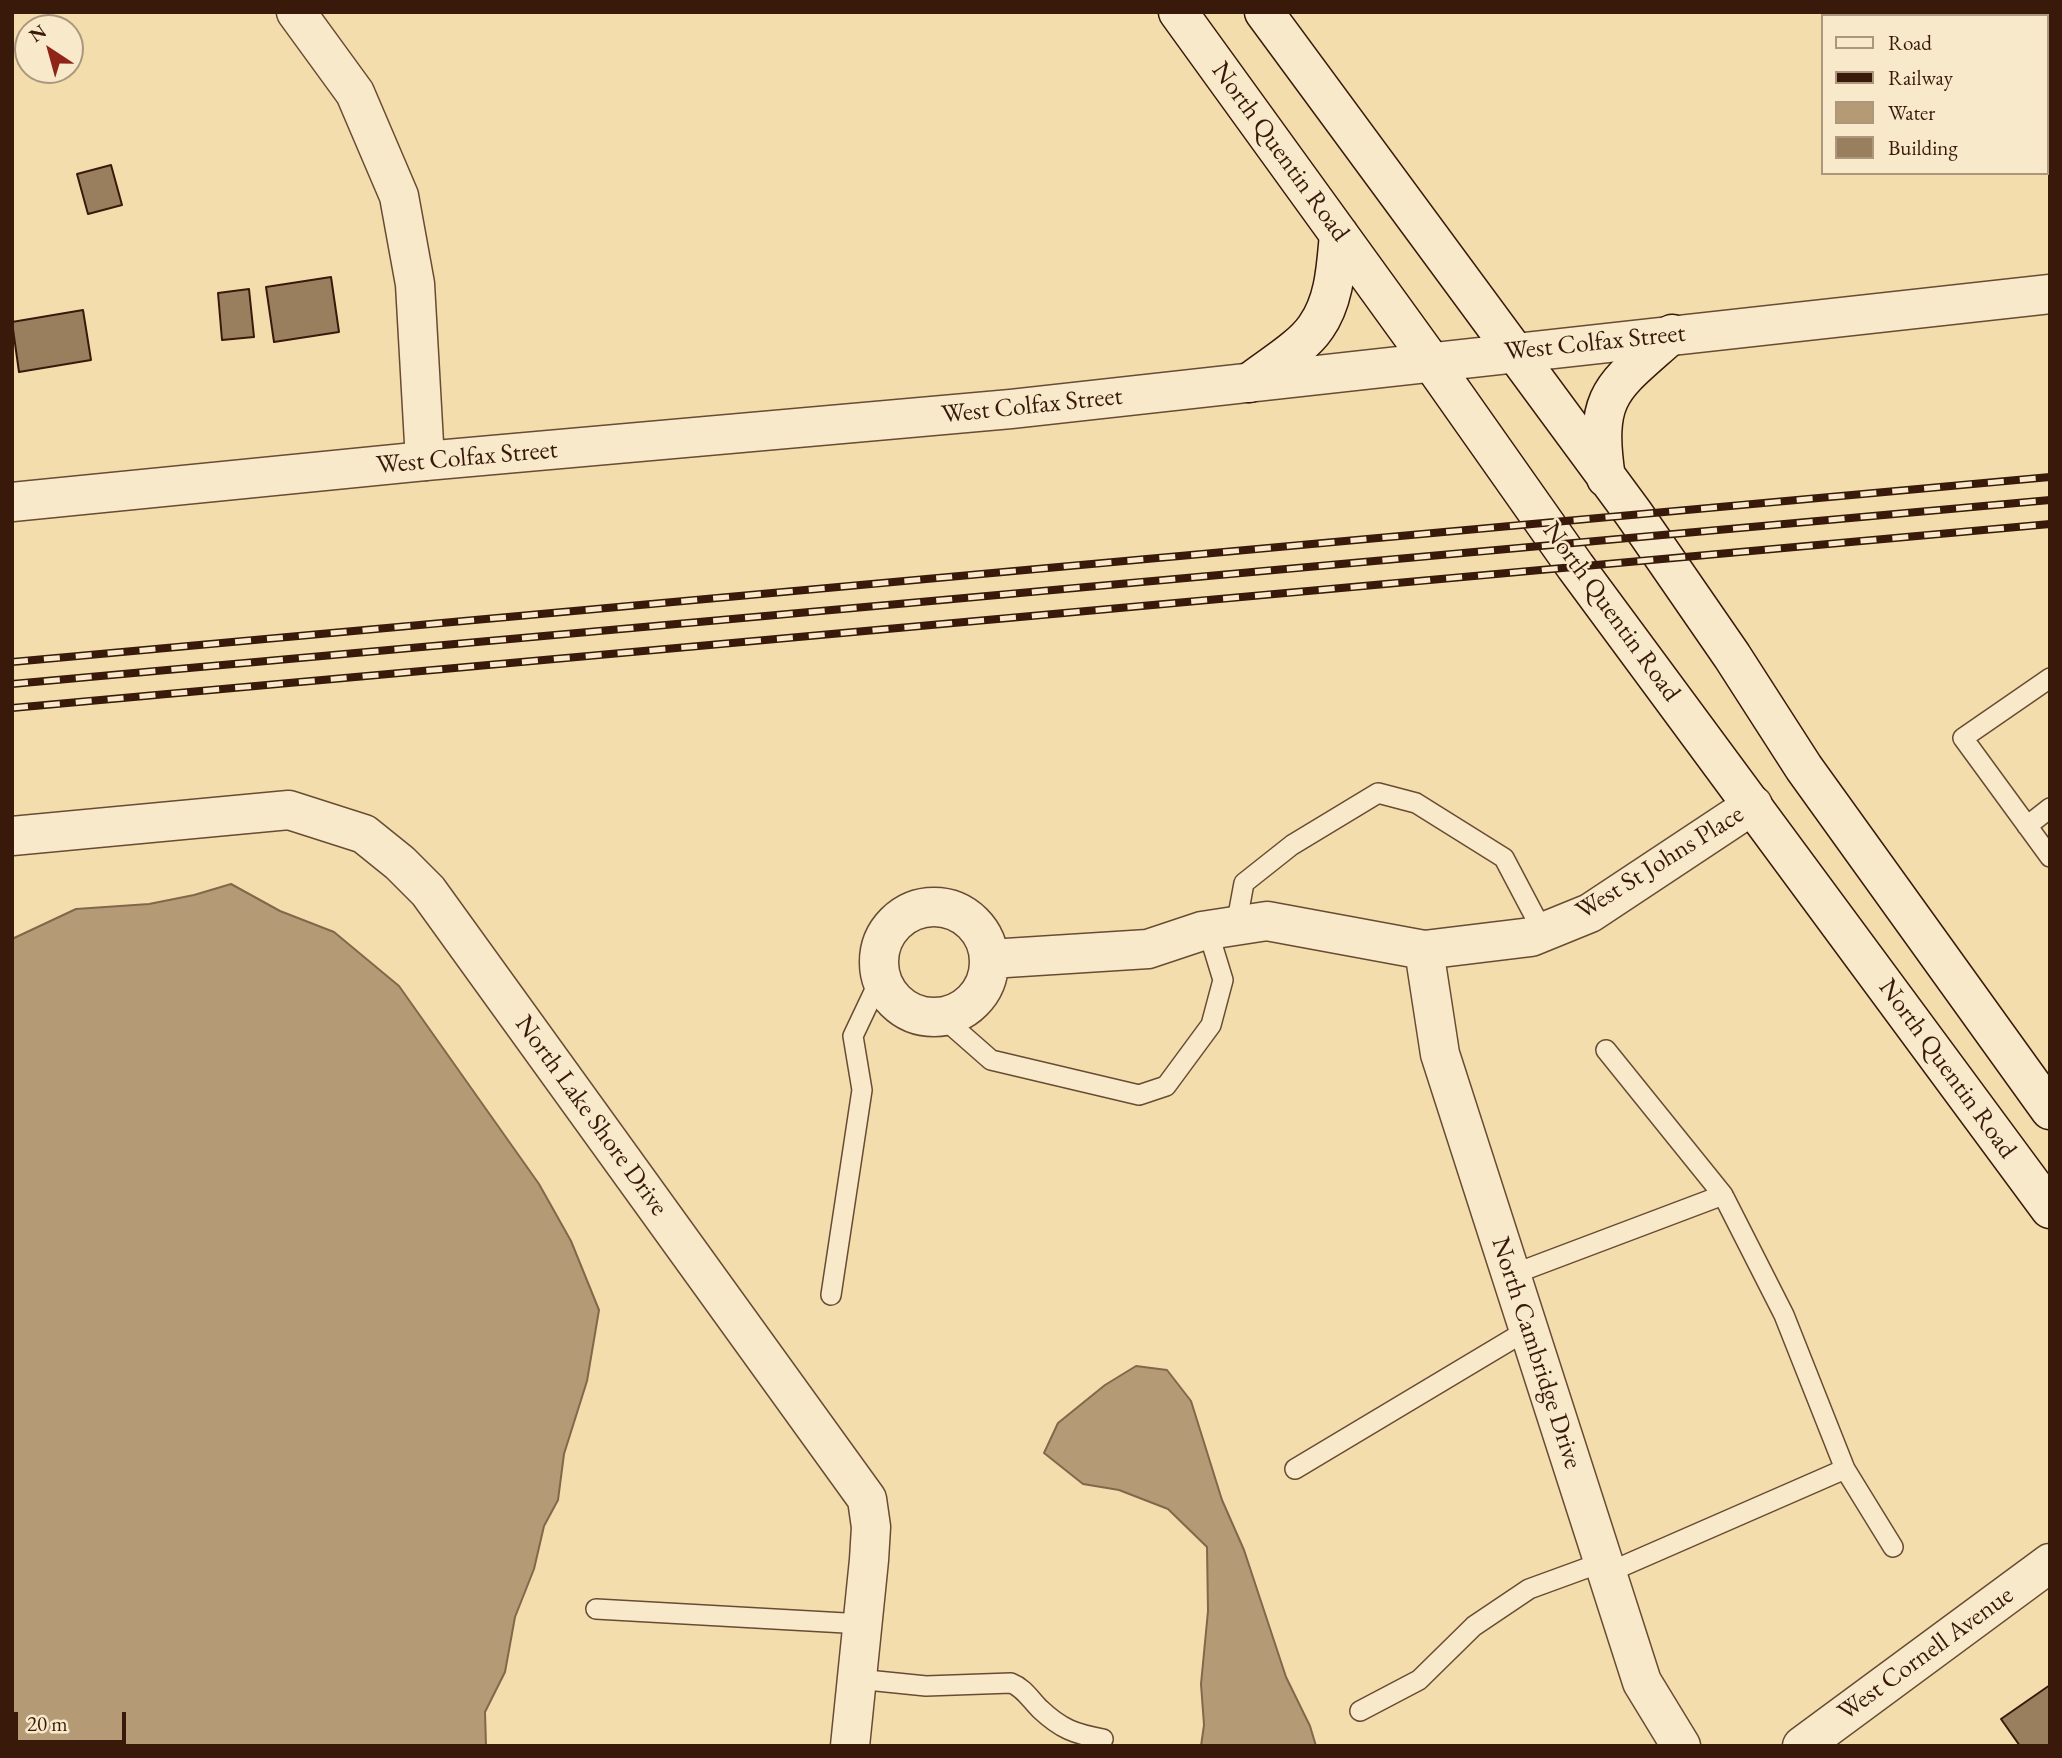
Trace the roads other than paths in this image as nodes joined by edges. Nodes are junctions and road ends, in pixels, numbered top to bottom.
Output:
1 (296, 12) edge
2 (1178, 12) edge
3 (1264, 12) edge
4 (1339, 233) junction
5 (2050, 294) edge
6 (1672, 334) junction
7 (1513, 352) junction
8 (1432, 363) junction
9 (1250, 383) junction
10 (425, 461) junction
11 (1606, 478) junction
12 (12, 502) edge
13 (2050, 678) edge
14 (1753, 805) junction
15 (2050, 808) edge
16 (2027, 827) junction
17 (12, 836) edge
18 (2050, 857) edge
19 (1222, 928) junction
20 (1543, 932) junction
21 (1423, 950) junction
22 (990, 959) junction
23 (880, 979) junction
24 (942, 1017) junction
25 (1606, 1050) dead end
26 (2050, 1110) edge
27 (1723, 1195) junction
28 (2050, 1209) edge
29 (1511, 1275) junction
30 (831, 1295) dead end
31 (1529, 1329) junction
32 (1295, 1468) dead end
33 (1845, 1469) junction
34 (1893, 1547) dead end
35 (2050, 1563) edge
36 (1605, 1567) junction
37 (596, 1609) dead end
38 (863, 1624) junction
39 (857, 1679) junction
40 (1360, 1711) dead end
41 (1103, 1740) dead end
42 (850, 1746) edge
43 (1681, 1746) edge
44 (1801, 1746) edge

1 - 10 street
2 - 4 street, North Quentin Road
3 - 7 street
4 - 8 street, North Quentin Road
4 - 9 street
5 - 6 street, West Colfax Street
6 - 7 street, West Colfax Street
6 - 11 street
7 - 8 street, West Colfax Street
7 - 11 street
8 - 9 street, West Colfax Street
8 - 14 street, North Quentin Road
9 - 10 street, West Colfax Street
10 - 12 street, West Colfax Street
11 - 26 street
13 - 16 lane
14 - 20 street, West St Johns Place
14 - 28 street, North Quentin Road
15 - 16 lane
16 - 18 lane
17 - 38 street, North Lake Shore Drive
19 - 20 lane
19 - 21 street, West St Johns Place
19 - 22 street, West St Johns Place
19 - 24 lane
20 - 21 street, West St Johns Place
21 - 29 street, North Cambridge Drive
22 - 23 street
22 - 24 street
23 - 24 street
23 - 30 lane
25 - 27 lane
27 - 29 lane
27 - 33 lane
29 - 31 street, North Cambridge Drive
31 - 32 lane
31 - 36 street, North Cambridge Drive
33 - 34 lane
33 - 36 lane
35 - 44 street, West Cornell Avenue
36 - 40 lane
36 - 43 street, North Cambridge Drive
37 - 38 lane
38 - 39 street, North Lake Shore Drive
39 - 41 lane
39 - 42 street, North Lake Shore Drive

